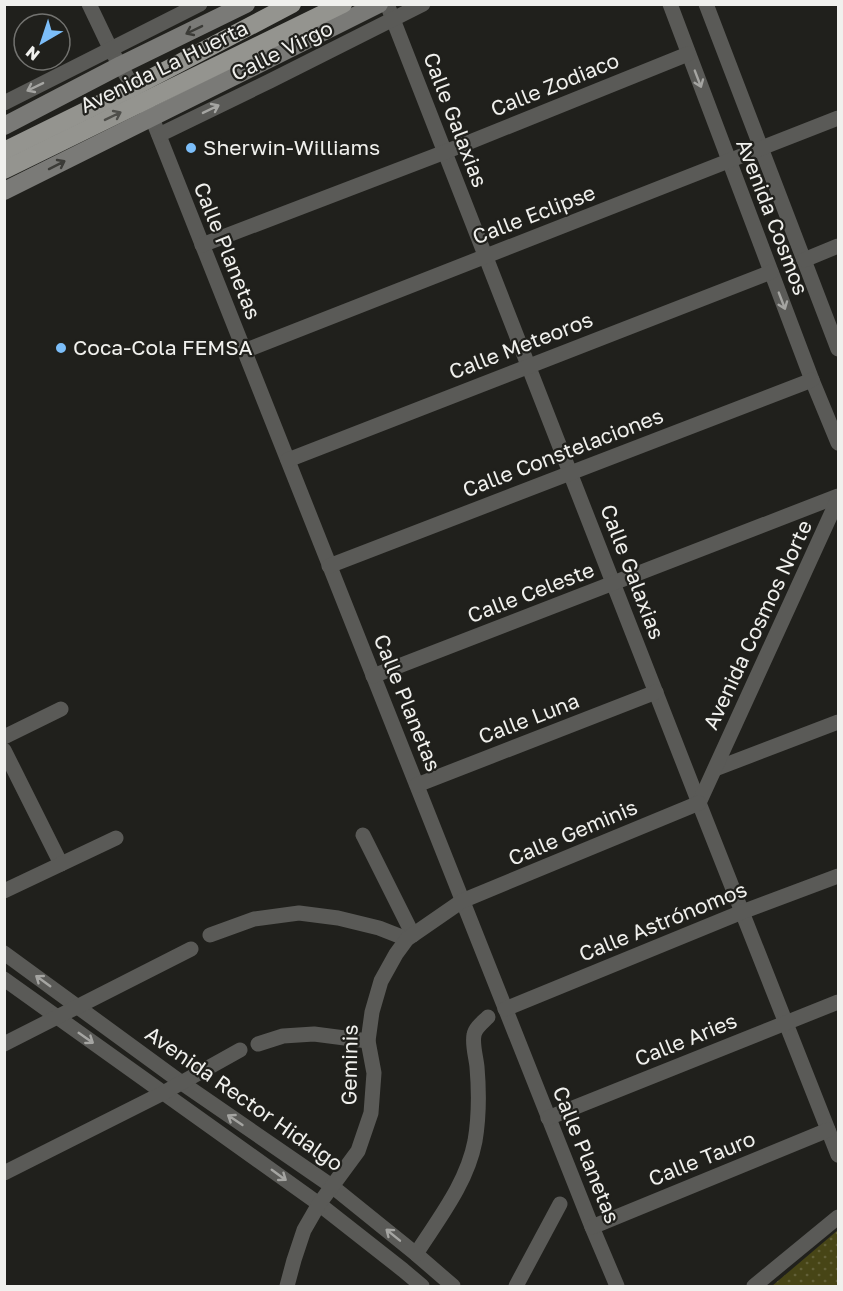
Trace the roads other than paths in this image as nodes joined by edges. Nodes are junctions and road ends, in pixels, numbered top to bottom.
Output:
1 (89, 4) edge
2 (200, 4) edge
3 (246, 4) edge
4 (292, 4) edge
5 (343, 4) edge
6 (379, 4) edge
7 (387, 4) edge
8 (423, 4) edge
9 (670, 4) edge
10 (706, 4) edge
11 (393, 19) junction
12 (688, 54) junction
13 (116, 58) junction
14 (138, 94) junction
15 (4, 103) edge
16 (838, 118) edge
17 (4, 126) edge
18 (155, 126) junction
19 (761, 148) junction
20 (4, 151) edge
21 (445, 152) junction
22 (729, 161) junction
23 (4, 170) edge
24 (4, 191) edge
25 (202, 245) junction
26 (838, 246) edge
27 (486, 256) junction
28 (804, 260) junction
29 (771, 272) junction
30 (838, 349) edge
31 (244, 351) junction
32 (529, 366) junction
33 (812, 380) junction
34 (838, 443) edge
35 (288, 460) junction
36 (571, 473) junction
37 (838, 498) edge
38 (329, 566) junction
39 (614, 583) junction
40 (373, 676) junction
41 (656, 692) junction
42 (61, 710) dead end
43 (838, 722) edge
44 (4, 737) edge
45 (4, 750) edge
46 (715, 769) junction
47 (417, 785) junction
48 (699, 803) junction
49 (363, 835) dead end
50 (116, 838) dead end
51 (61, 864) junction
52 (838, 876) edge
53 (4, 891) edge
54 (462, 901) junction
55 (742, 912) junction
56 (210, 935) dead end
57 (410, 937) junction
58 (191, 949) dead end
59 (4, 953) edge
60 (4, 979) edge
61 (838, 1002) edge
62 (78, 1007) junction
63 (505, 1009) junction
64 (57, 1017) junction
65 (488, 1017) dead end
66 (786, 1022) junction
67 (368, 1041) junction
68 (4, 1044) edge
69 (258, 1044) dead end
70 (240, 1050) dead end
71 (182, 1083) junction
72 (163, 1093) junction
73 (548, 1118) junction
74 (828, 1130) junction
75 (838, 1155) edge
76 (4, 1173) edge
77 (333, 1187) junction
78 (319, 1204) junction
79 (560, 1204) dead end
80 (838, 1217) edge
81 (592, 1227) junction
82 (416, 1254) junction
83 (403, 1270) junction
84 (287, 1287) edge
85 (398, 1287) edge
86 (422, 1287) edge
87 (453, 1287) edge
88 (516, 1287) edge
89 (617, 1287) edge
90 (754, 1287) edge

1 - 13 street, Calle Planetas
2 - 13 street
3 -> 13 street
4 - 14 main road, Avenida La Huerta
5 - 14 main road, Avenida La Huerta
6 - 18 street
7 - 11 street, Calle Galaxias
8 - 11 street, Calle Virgo
9 - 12 street, Avenida Cosmos
10 - 19 street, Avenida Cosmos
18 -> 11 street, Calle Virgo
11 - 21 street, Calle Galaxias
12 - 21 street, Calle Zodiaco
12 -> 22 street, Avenida Cosmos
13 - 14 street, Calle Planetas
13 -> 15 street
13 - 17 street
14 - 18 street, Calle Planetas
14 - 20 main road, Avenida La Huerta
23 -> 14 main road, Avenida La Huerta
16 - 19 street, Calle Eclipse
24 -> 18 street
18 - 25 street, Calle Planetas
19 - 22 street, Calle Eclipse
19 - 28 street, Avenida Cosmos
21 - 25 street, Calle Zodiaco
21 - 27 street, Calle Galaxias
22 - 27 street, Calle Eclipse
22 - 29 street, Avenida Cosmos
25 - 31 street, Calle Planetas
26 - 28 street
27 - 31 street, Calle Eclipse
27 - 32 street, Calle Galaxias
28 - 30 street, Avenida Cosmos
29 - 32 street, Calle Meteoros
29 -> 33 street, Avenida Cosmos
31 - 35 street, Calle Planetas
32 - 35 street, Calle Meteoros
32 - 36 street, Calle Galaxias
33 - 34 street, Avenida Cosmos
33 - 36 street, Calle Constelaciones
35 - 38 street, Calle Planetas
36 - 38 street, Calle Constelaciones
36 - 39 street, Calle Galaxias
37 - 39 street, Calle Celeste
37 - 46 street, Avenida Cosmos Norte
38 - 40 street, Calle Planetas
39 - 40 street, Calle Celeste
39 - 41 street, Calle Galaxias
40 - 47 street, Calle Planetas
41 - 47 street, Calle Luna
41 - 48 street, Calle Galaxias
42 - 44 street
43 - 46 street
45 - 51 street
46 - 48 street
47 - 54 street, Calle Planetas
48 - 54 street, Calle Geminis
48 - 55 street, Calle Galaxias
49 - 57 street
50 - 51 street
51 - 53 street
52 - 55 street, Calle Astrónomos
54 - 57 street, Geminis
54 - 63 street, Calle Planetas
55 - 63 street, Calle Astrónomos
55 - 66 street, Calle Galaxias
56 - 57 street
57 - 67 street, Geminis
58 - 62 street
62 -> 59 street, Avenida Rector Hidalgo
60 - 64 street, Avenida Rector Hidalgo
61 - 66 street, Calle Aries
62 - 64 street
62 - 71 street, Avenida Rector Hidalgo
63 - 73 street, Calle Planetas
64 - 68 street
64 -> 72 street, Avenida Rector Hidalgo
65 - 82 street
66 - 73 street, Calle Aries
66 - 74 street, Calle Galaxias
67 - 69 street
67 - 77 street, Geminis
70 - 71 street
71 - 72 street
77 -> 71 street, Avenida Rector Hidalgo
72 - 76 street
72 -> 78 street, Avenida Rector Hidalgo
73 - 81 street, Calle Planetas
74 - 75 street, Calle Galaxias
74 - 81 street, Calle Tauro
77 - 78 street, Geminis
82 -> 77 street, Avenida Rector Hidalgo
78 - 83 street, Avenida Rector Hidalgo
78 - 84 street, Geminis
79 - 88 street
80 - 90 street
81 - 89 street, Calle Planetas
82 - 87 street, Avenida Rector Hidalgo
83 - 85 street
83 - 86 street, Avenida Rector Hidalgo

